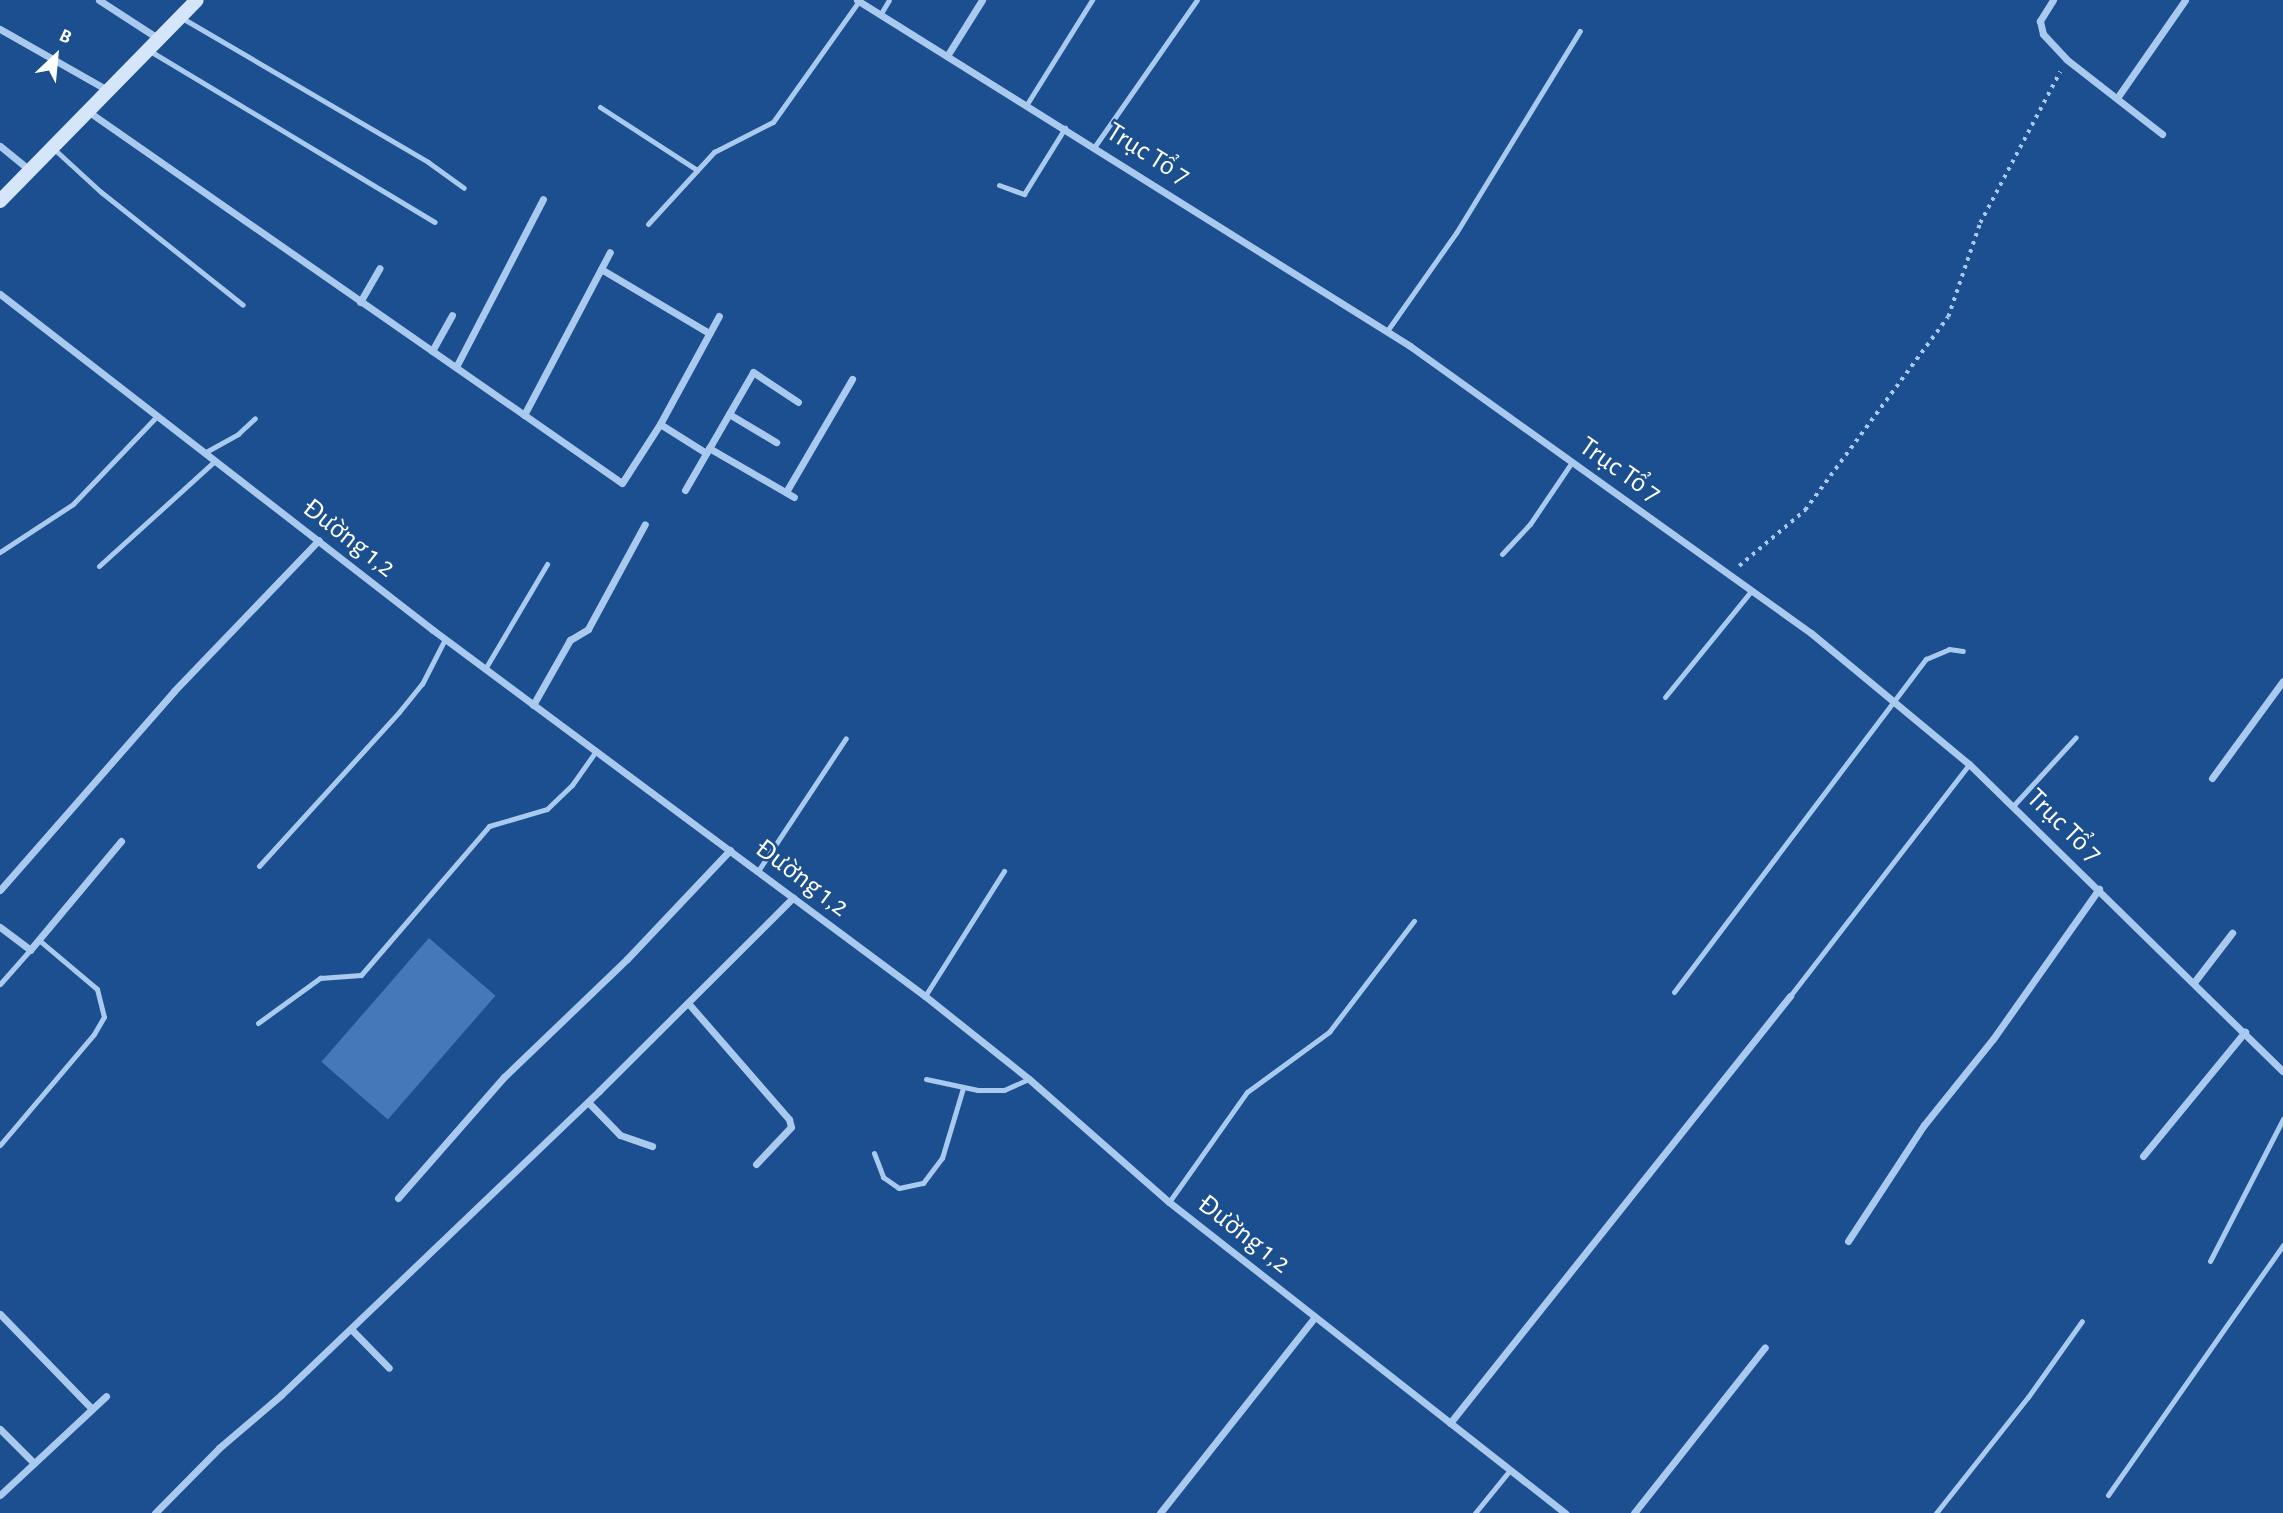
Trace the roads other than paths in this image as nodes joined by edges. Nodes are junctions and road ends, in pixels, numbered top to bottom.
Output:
1 (99, 0) edge
2 (197, 0) edge
3 (889, 0) edge
4 (982, 0) edge
5 (1092, 0) edge
6 (1197, 0) edge
7 (2053, 0) edge
8 (2185, 0) edge
9 (858, 1) edge
10 (880, 15) junction
11 (181, 17) junction
12 (0, 29) edge
13 (1580, 31) dead end
14 (159, 39) junction
15 (148, 51) junction
16 (947, 56) junction
17 (109, 92) junction
18 (2117, 98) junction
19 (1027, 104) junction
20 (600, 107) dead end
21 (89, 113) junction
22 (1065, 128) junction
23 (2162, 134) dead end
24 (0, 146) edge
25 (52, 146) junction
26 (1095, 146) junction
27 (28, 169) junction
28 (697, 170) junction
29 (999, 185) dead end
30 (464, 188) dead end
31 (543, 198) dead end
32 (0, 201) edge
33 (435, 222) dead end
34 (648, 224) dead end
35 (610, 252) dead end
36 (380, 268) dead end
37 (601, 269) junction
38 (0, 295) edge
39 (360, 302) junction
40 (243, 304) dead end
41 (452, 314) dead end
42 (719, 316) dead end
43 (1387, 331) junction
44 (709, 333) junction
45 (432, 351) junction
46 (456, 367) junction
47 (852, 379) dead end
48 (798, 402) dead end
49 (729, 414) junction
50 (524, 415) junction
51 (157, 416) junction
52 (255, 418) dead end
53 (660, 424) junction
54 (776, 442) dead end
55 (708, 451) junction
56 (204, 453) junction
57 (215, 461) junction
58 (1572, 462) junction
59 (685, 489) dead end
60 (786, 492) junction
61 (794, 497) dead end
62 (645, 524) dead end
63 (319, 540) junction
64 (0, 552) edge
65 (1502, 554) dead end
66 (547, 564) dead end
67 (99, 566) dead end
68 (1752, 590) junction
69 (445, 639) junction
70 (1963, 651) dead end
71 (485, 669) junction
72 (2283, 681) edge
73 (1665, 697) dead end
74 (1892, 700) junction
75 (533, 705) junction
76 (2076, 737) dead end
77 (846, 738) dead end
78 (596, 751) junction
79 (1969, 764) junction
80 (2212, 778) dead end
81 (2013, 806) junction
82 (121, 841) dead end
83 (730, 850) junction
84 (259, 866) dead end
85 (1004, 870) dead end
86 (758, 871) junction
87 (2099, 889) junction
88 (0, 890) edge
89 (793, 898) junction
90 (1414, 921) dead end
91 (0, 927) edge
92 (2232, 933) dead end
93 (40, 940) junction
94 (30, 950) junction
95 (2195, 981) junction
96 (0, 984) edge
97 (1674, 992) dead end
98 (925, 996) junction
99 (1790, 996) joint
100 (688, 1003) junction
101 (258, 1023) dead end
102 (2245, 1032) junction
103 (2283, 1071) edge
104 (926, 1079) dead end
105 (1029, 1079) junction
106 (964, 1088) junction
107 (588, 1102) junction
108 (2283, 1119) edge
109 (0, 1146) edge
110 (652, 1146) dead end
111 (874, 1153) dead end
112 (2143, 1156) dead end
113 (756, 1164) dead end
114 (398, 1198) dead end
115 (1169, 1202) junction
116 (1848, 1241) dead end
117 (2283, 1245) edge
118 (2210, 1261) dead end
119 (0, 1314) edge
120 (1315, 1317) junction
121 (2082, 1321) dead end
122 (351, 1329) junction
123 (1765, 1347) dead end
124 (389, 1368) dead end
125 (106, 1396) dead end
126 (92, 1409) junction
127 (1450, 1423) junction
128 (0, 1429) edge
129 (34, 1464) junction
130 (1510, 1470) junction
131 (0, 1495) edge
132 (2108, 1495) dead end
133 (1163, 1512) edge
134 (155, 1513) edge
135 (1475, 1513) edge
136 (1566, 1513) edge
137 (1634, 1513) edge
138 (1936, 1513) edge

1 - 14 street
2 - 11 street
3 - 10 lane
4 - 16 street
5 - 19 lane
6 - 26 lane
7 - 18 street
8 - 18 street
9 - 10 street, Trục Tổ 7
9 - 28 lane
10 - 16 street, Trục Tổ 7
11 - 14 street
11 - 30 lane
12 - 17 street
13 - 43 lane
14 - 15 street
15 - 17 street
15 - 33 lane
16 - 19 street, Trục Tổ 7
17 - 21 street
18 - 23 street
19 - 22 street, Trục Tổ 7
20 - 28 lane
21 - 25 street
21 - 39 street
22 - 26 street, Trục Tổ 7
22 - 29 lane
24 - 27 street
25 - 27 street
25 - 40 lane
26 - 43 street, Trục Tổ 7
27 - 32 street
28 - 34 lane
31 - 46 street
35 - 37 street
36 - 39 street
37 - 44 street
37 - 50 street
38 - 51 street, Đường 1,2
39 - 45 street
41 - 45 street
42 - 44 street
43 - 58 street, Trục Tổ 7
44 - 53 street
45 - 46 street
46 - 50 street
47 - 60 street
48 - 49 street
49 - 54 street
49 - 55 street
50 - 53 street
51 - 56 street, Đường 1,2
51 - 64 lane
52 - 56 lane
53 - 55 street
55 - 59 street
55 - 60 street
56 - 57 street, Đường 1,2
57 - 63 street, Đường 1,2
57 - 67 lane
58 - 65 lane
58 - 68 street, Trục Tổ 7
60 - 61 street
62 - 75 street
63 - 69 street, Đường 1,2
63 - 88 street
66 - 71 lane
68 - 73 lane
68 - 74 street, Trục Tổ 7
69 - 71 street, Đường 1,2
69 - 84 lane
70 - 74 lane
71 - 75 street, Đường 1,2
72 - 80 street
74 - 79 street, Trục Tổ 7
74 - 97 lane
75 - 78 street, Đường 1,2
76 - 81 lane
77 - 86 lane
78 - 83 street, Đường 1,2
78 - 101 lane
79 - 81 street, Trục Tổ 7
79 - 99 lane
81 - 87 street, Trục Tổ 7
82 - 93 street
83 - 86 street, Đường 1,2
83 - 114 street
85 - 98 lane
86 - 89 street, Đường 1,2
87 - 95 street, Trục Tổ 7
87 - 116 street
89 - 98 street, Đường 1,2
89 - 100 street
90 - 115 lane
91 - 94 street
92 - 95 street
93 - 94 street
93 - 109 lane
94 - 96 lane
95 - 102 street, Trục Tổ 7
98 - 105 street, Đường 1,2
99 - 127 street
100 - 107 street
100 - 113 street
102 - 103 street, Trục Tổ 7
102 - 112 street
104 - 106 lane
105 - 106 lane
105 - 115 street, Đường 1,2
106 - 111 lane
107 - 110 street
107 - 122 street
108 - 118 lane
115 - 120 street, Đường 1,2
117 - 132 lane
119 - 126 street
120 - 127 street, Đường 1,2
120 - 133 street
121 - 138 lane
122 - 124 street
122 - 134 street
123 - 137 street
125 - 126 street
126 - 129 street
127 - 130 street, Đường 1,2
128 - 129 street
129 - 131 street
130 - 135 lane
130 - 136 street, Đường 1,2

